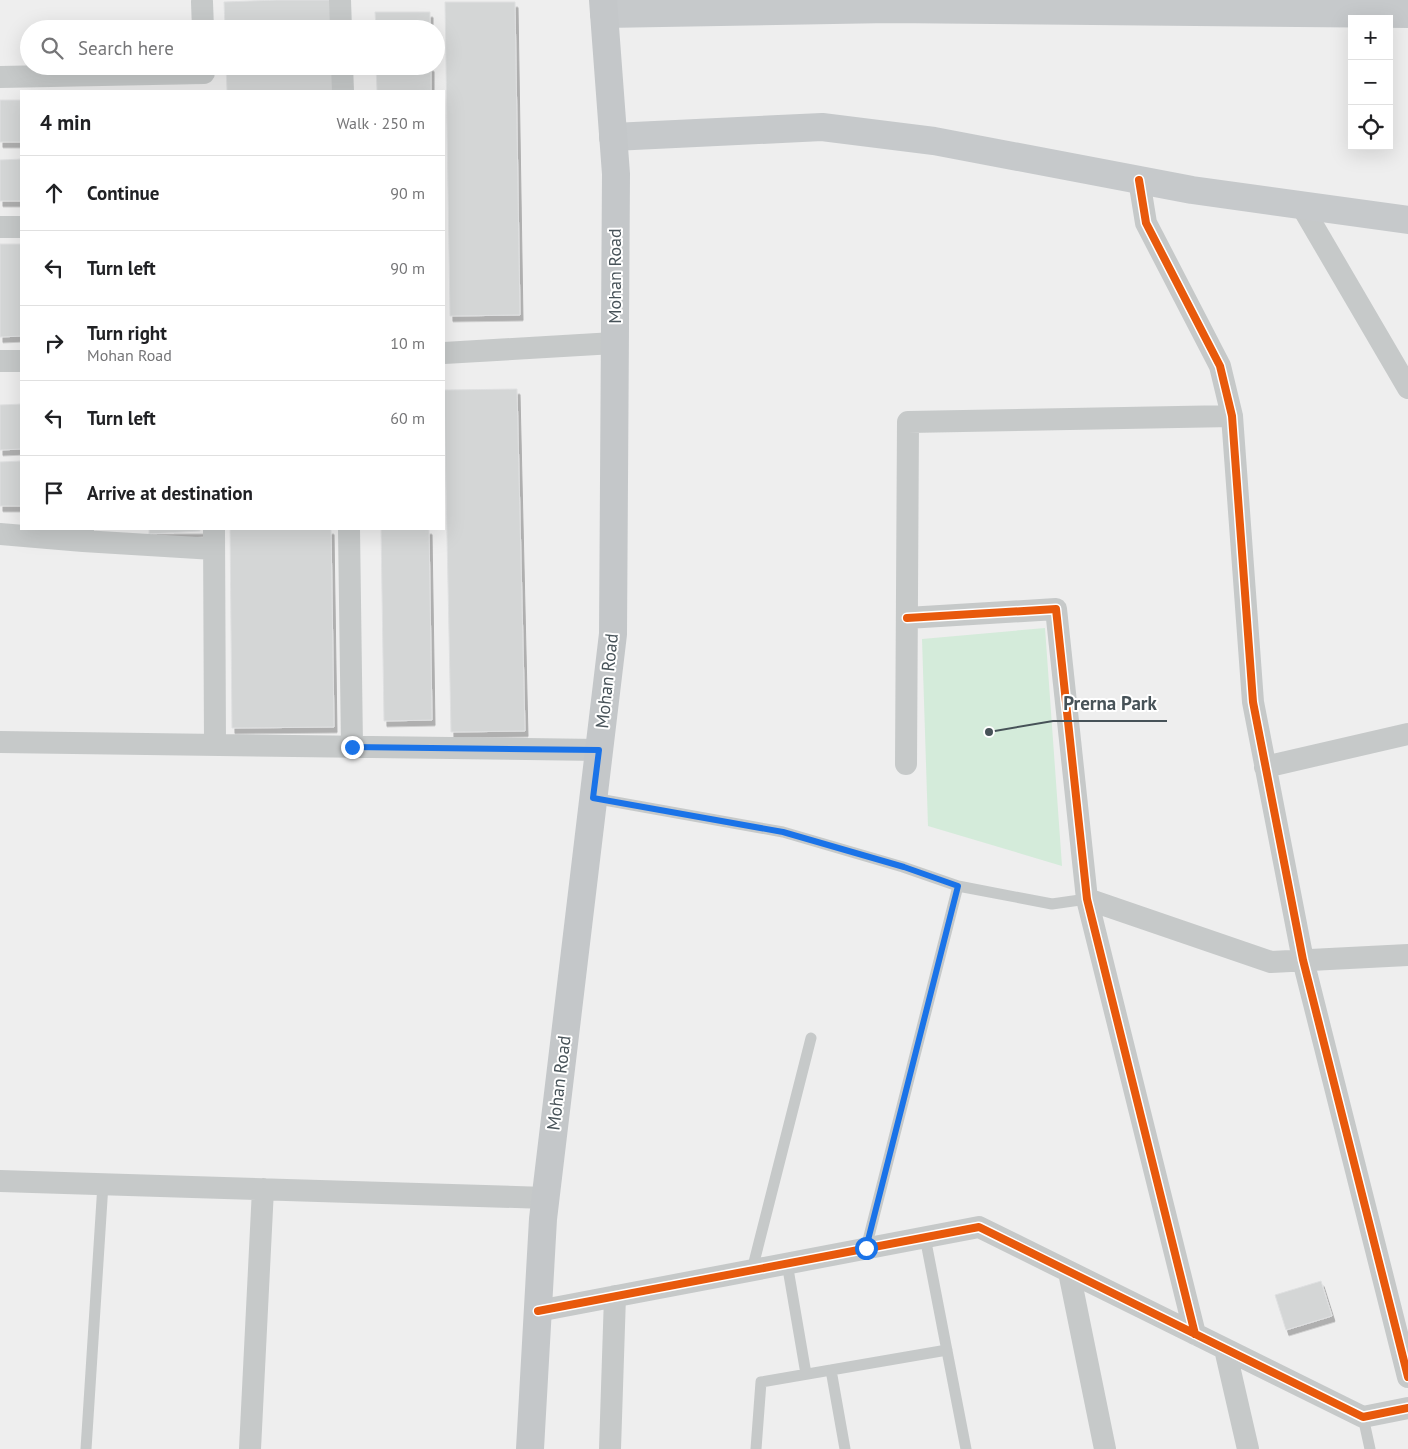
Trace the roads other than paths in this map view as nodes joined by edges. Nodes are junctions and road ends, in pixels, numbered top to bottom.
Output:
1 (340, 0) edge
2 (202, 2) dead end
3 (603, 7) edge
4 (1370, 7) edge
5 (1408, 14) edge
6 (203, 20) edge
7 (341, 20) edge
8 (342, 75) edge
9 (0, 77) edge
10 (204, 77) edge
11 (343, 90) edge
12 (613, 136) junction
13 (1139, 180) junction
14 (1301, 205) junction
15 (1408, 220) edge
16 (0, 227) edge
17 (20, 227) edge
18 (614, 343) junction
19 (445, 352) edge
20 (0, 361) edge
21 (20, 361) edge
22 (1408, 388) edge
23 (1232, 416) junction
24 (349, 530) edge
25 (0, 534) edge
26 (83, 535) edge
27 (214, 539) edge
28 (907, 618) junction
29 (1408, 734) edge
30 (0, 742) edge
31 (215, 745) junction
32 (352, 747) junction
33 (599, 750) junction
34 (906, 764) dead end
35 (1265, 767) junction
36 (593, 798) junction
37 (958, 886) junction
38 (1087, 899) junction
39 (1408, 955) edge
40 (1303, 960) junction
41 (811, 1038) dead end
42 (0, 1181) edge
43 (103, 1184) junction
44 (263, 1189) junction
45 (546, 1198) junction
46 (925, 1237) junction
47 (866, 1248) junction
48 (787, 1263) junction
49 (752, 1270) junction
50 (1069, 1272) junction
51 (615, 1296) junction
52 (538, 1311) junction
53 (1195, 1334) junction
54 (1225, 1349) junction
55 (947, 1350) junction
56 (831, 1370) junction
57 (806, 1374) junction
58 (1408, 1377) edge
59 (1408, 1408) edge
60 (1362, 1417) junction
61 (86, 1449) edge
62 (250, 1449) edge
63 (530, 1449) edge
64 (610, 1449) edge
65 (756, 1449) edge
66 (845, 1449) edge
67 (966, 1449) edge
68 (1104, 1449) edge
69 (1248, 1449) edge
70 (1370, 1449) edge

1 - 7 street
2 - 6 street
3 - 4 street
3 - 12 main road, Mohan Road
4 - 5 street
8 - 11 street
9 - 10 street
12 - 13 street
12 - 18 main road, Mohan Road
13 - 14 street
13 - 23 street
14 - 15 street
14 - 22 street
16 - 17 street
18 - 19 street
18 - 33 main road, Mohan Road
20 - 21 street
23 - 28 street
23 - 35 street
24 - 32 street
25 - 26 street
26 - 27 street
27 - 31 street
28 - 34 street
28 - 38 street
29 - 35 street
30 - 31 street
31 - 32 street
32 - 33 street
33 - 36 main road, Mohan Road
35 - 40 street
36 - 37 lane
36 - 45 main road, Mohan Road
37 - 38 lane
37 - 47 lane
38 - 40 street
38 - 53 street
39 - 40 street
40 - 58 street
41 - 49 lane
42 - 43 street
43 - 44 street
43 - 61 lane
44 - 45 street
44 - 62 street
45 - 52 main road, Mohan Road
46 - 47 street
46 - 50 street
46 - 55 lane
47 - 48 street
48 - 49 street
48 - 57 lane
49 - 51 street
50 - 53 street
50 - 68 street
51 - 52 street
51 - 64 street
52 - 63 main road, Mohan Road
53 - 54 street
54 - 60 street
54 - 69 street
55 - 56 lane
55 - 67 lane
56 - 57 lane
56 - 66 lane
57 - 65 lane
59 - 60 street
60 - 70 lane

